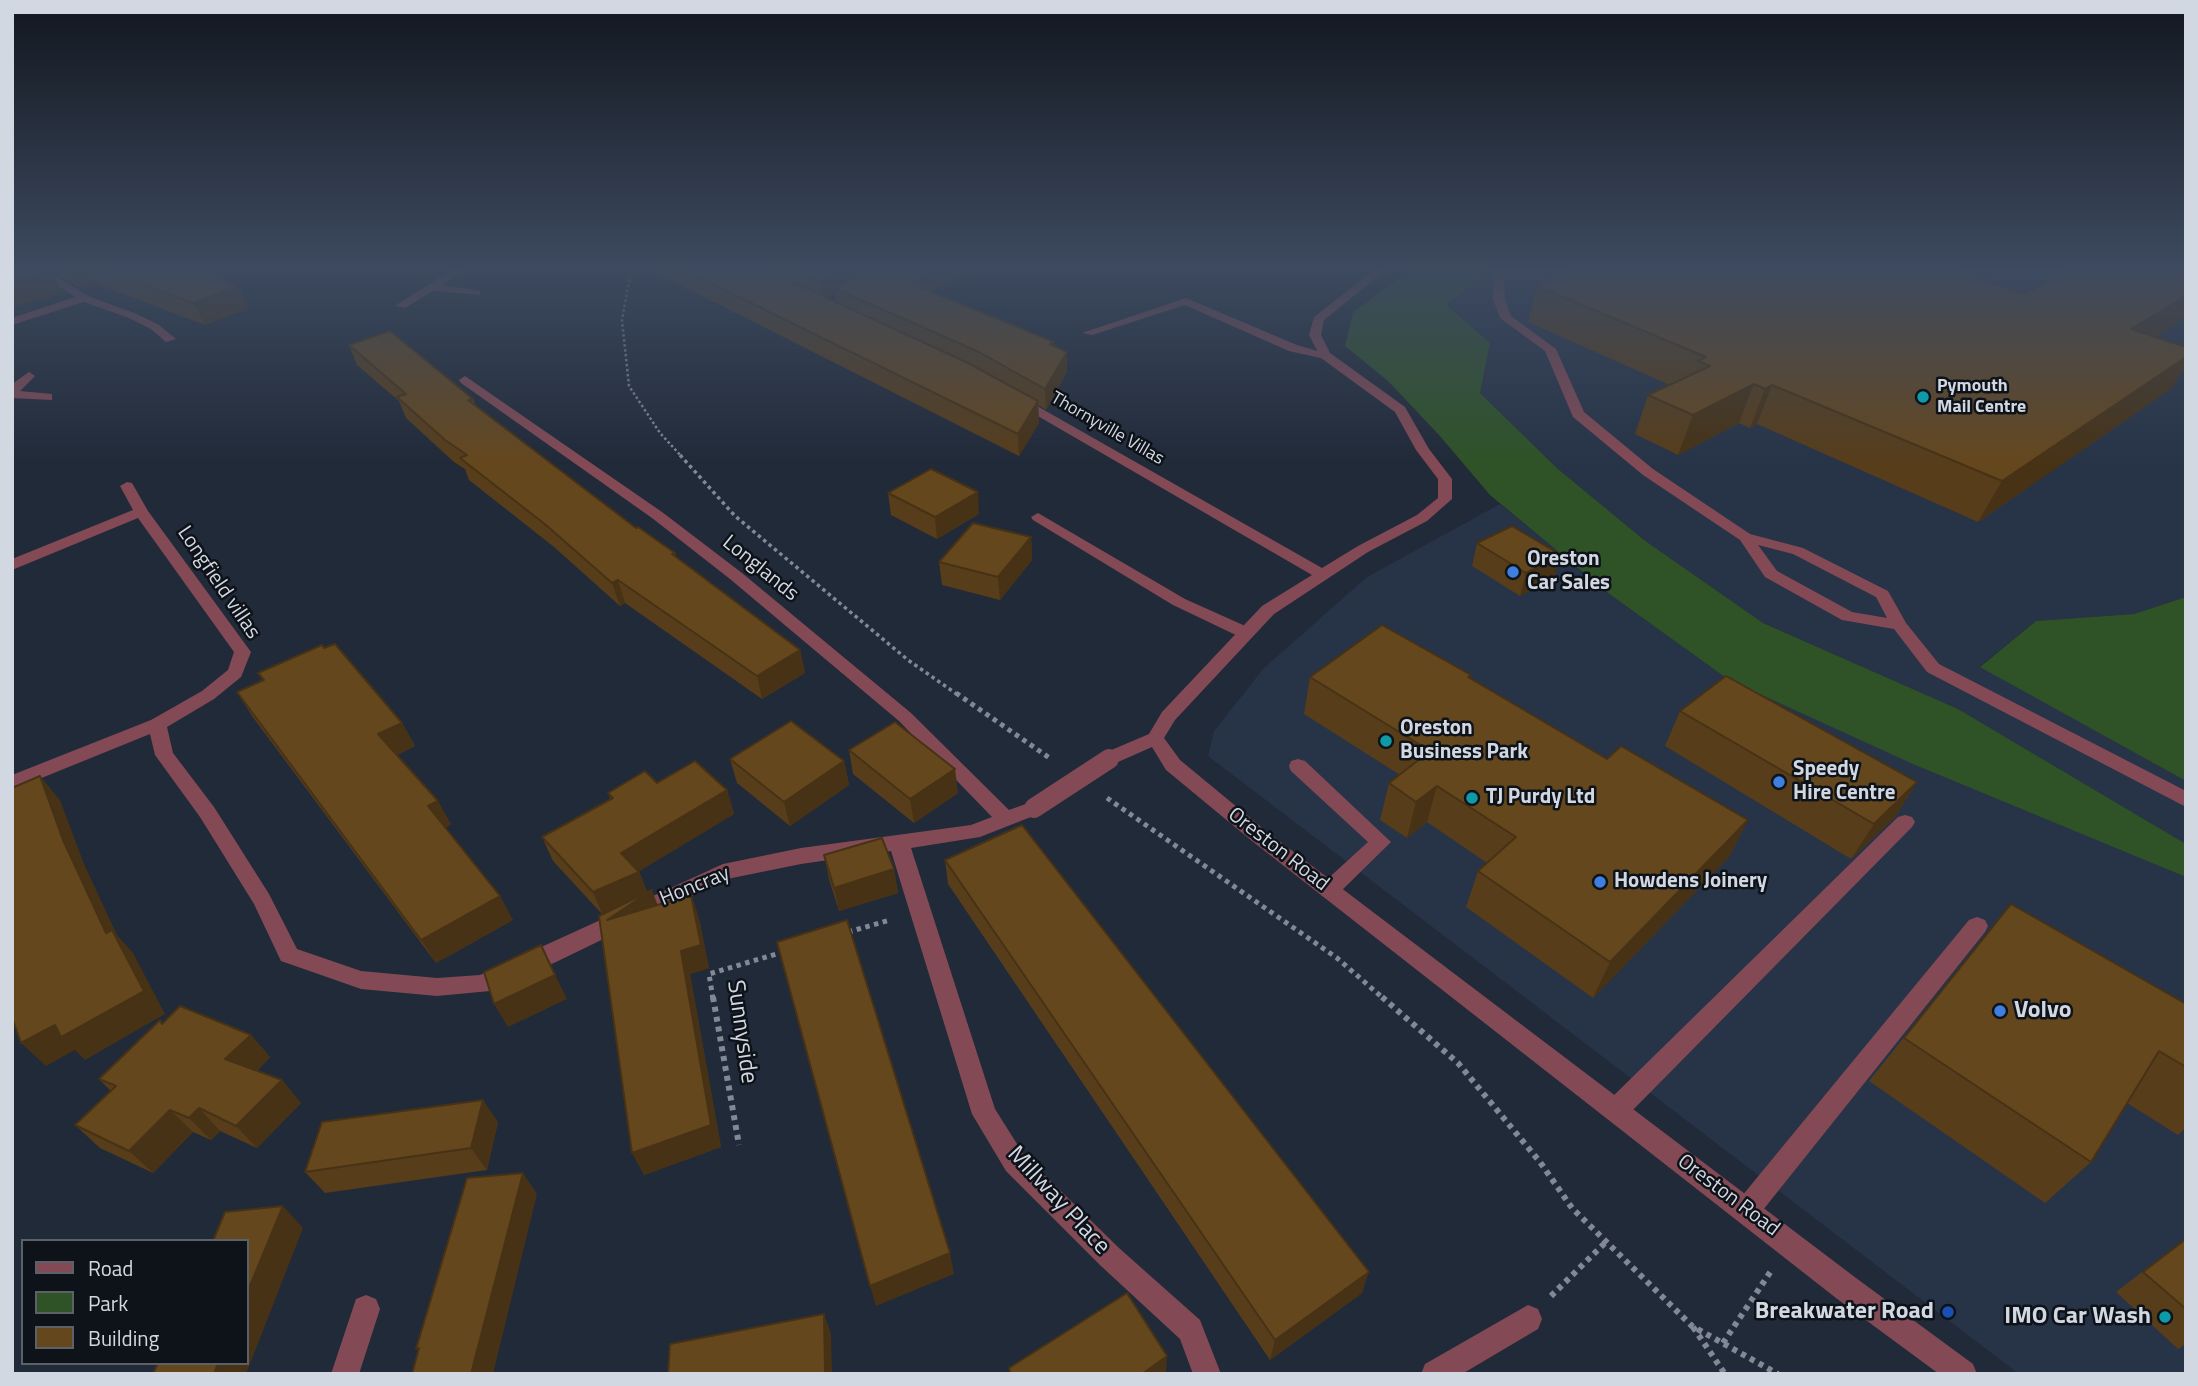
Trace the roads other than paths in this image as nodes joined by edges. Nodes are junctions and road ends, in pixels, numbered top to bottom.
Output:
1 (165, 335) edge
2 (1263, 335) edge
3 (1315, 335) edge
4 (1530, 335) edge
5 (170, 339) dead end
6 (1325, 355) junction
7 (29, 376) dead end
8 (465, 380) dead end
9 (12, 393) edge
10 (47, 397) dead end
11 (1009, 397) edge
12 (127, 486) dead end
13 (141, 512) junction
14 (1038, 517) dead end
15 (1745, 537) junction
16 (12, 565) edge
17 (1321, 574) junction
18 (1899, 625) junction
19 (1246, 633) junction
20 (157, 724) junction
21 (1155, 738) junction
22 (1298, 766) dead end
23 (12, 783) edge
24 (2186, 800) edge
25 (1006, 819) junction
26 (1905, 822) edge
27 (899, 843) junction
28 (1329, 890) junction
29 (1977, 926) dead end
30 (1616, 1110) junction
31 (1746, 1211) junction
32 (366, 1310) dead end
33 (1528, 1319) road end
34 (345, 1374) edge
35 (1207, 1374) edge
36 (1435, 1374) edge
37 (1963, 1374) edge

1 - 5 street
2 - 6 street
3 - 6 street
4 - 15 street
6 - 17 street
7 - 9 street
8 - 25 street, Longlands
9 - 10 street
11 - 17 street, Thornyville Villas
12 - 13 street, Longfield villas
13 - 16 street
13 - 20 street, Longfield villas
14 - 19 street
15 - 18 street
15 - 18 street
17 - 19 street
18 - 24 street
19 - 21 street
20 - 23 street, Longfield villas
20 - 27 street, Honcray
21 - 25 street, Honcray, bridge
21 - 28 street, Oreston Road
22 - 28 street
25 - 27 street, Honcray
26 - 30 street
27 - 35 street, Millway Place
28 - 30 street, Oreston Road
29 - 31 street
30 - 31 street, Oreston Road
31 - 37 street, Oreston Road
32 - 34 street
33 - 36 street

